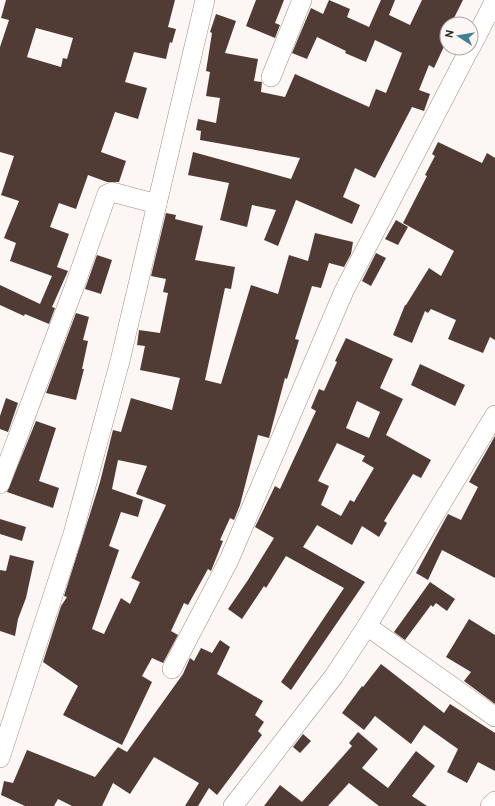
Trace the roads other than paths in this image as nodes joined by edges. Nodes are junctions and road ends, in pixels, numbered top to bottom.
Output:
1 (205, 0) edge
2 (302, 0) edge
3 (495, 0) edge
4 (479, 31) edge
5 (466, 56) edge
6 (270, 77) dead end
7 (157, 204) junction
8 (495, 415) edge
9 (0, 484) edge
10 (367, 626) junction
11 (172, 670) dead end
12 (495, 717) edge
13 (0, 758) edge
14 (495, 801) edge
15 (233, 806) edge
16 (490, 806) edge

1 - 7 street
2 - 6 street
3 - 4 street
5 - 11 street
7 - 9 street
7 - 13 street
8 - 10 street
10 - 12 street
10 - 15 street
14 - 16 street

